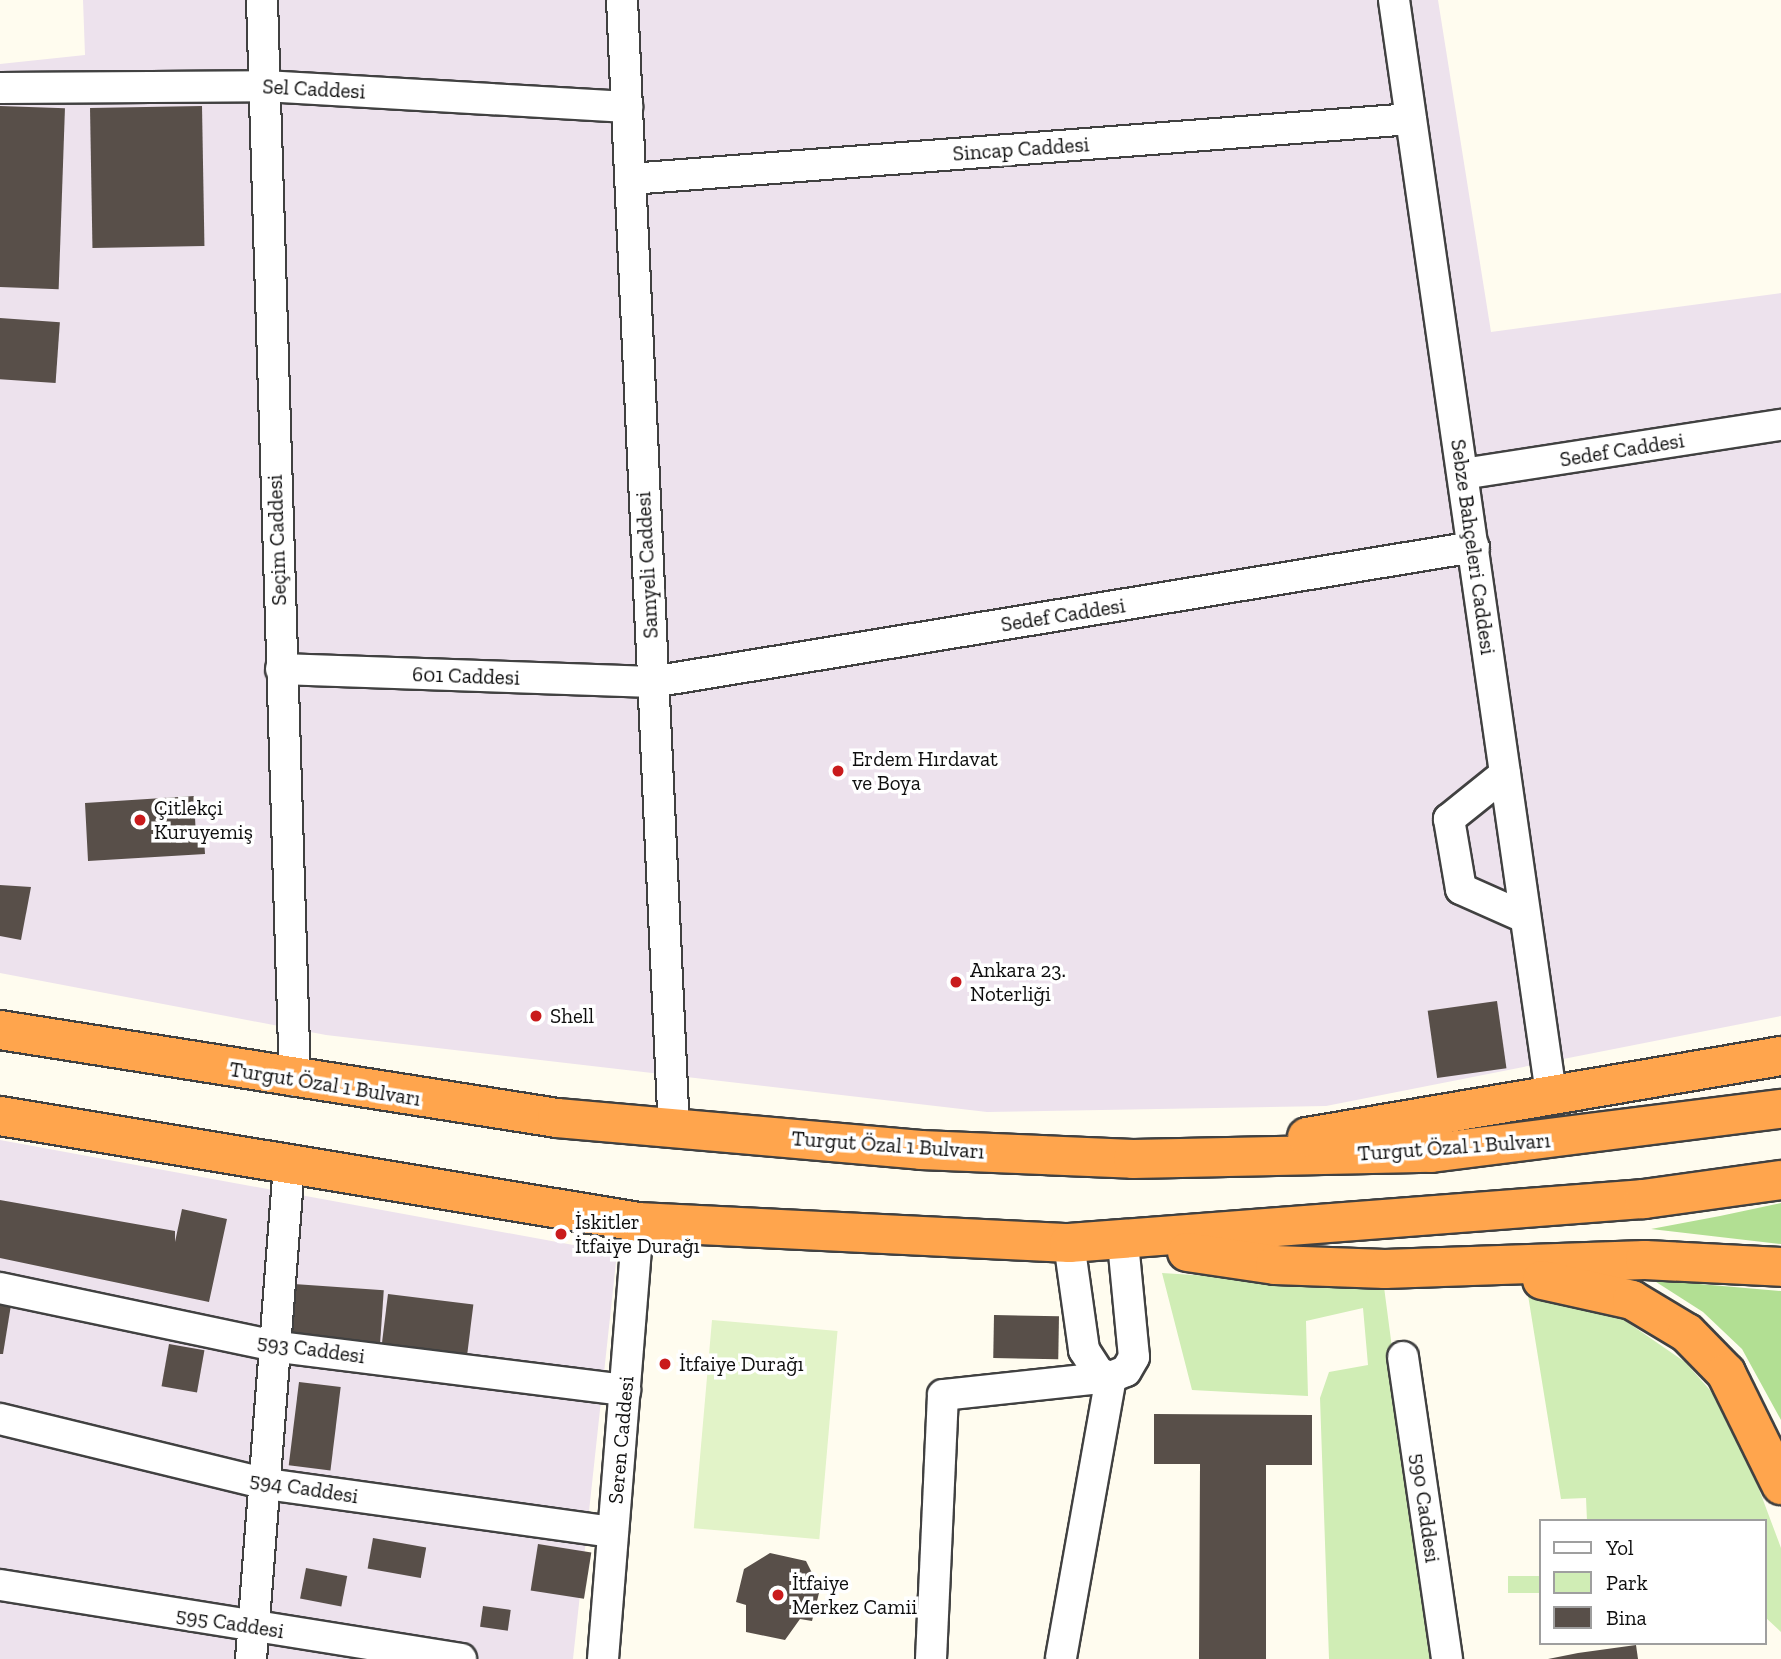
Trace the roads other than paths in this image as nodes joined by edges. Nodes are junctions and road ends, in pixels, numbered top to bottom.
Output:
1 (262, 0) edge
2 (622, 0) edge
3 (1394, 0) edge
4 (264, 86) junction
5 (0, 88) edge
6 (627, 107) junction
7 (1411, 118) junction
8 (630, 179) junction
9 (1781, 425) edge
10 (1463, 474) junction
11 (1474, 547) junction
12 (281, 669) junction
13 (652, 682) junction
14 (1505, 774) junction
15 (1524, 916) junction
16 (0, 1030) edge
17 (1781, 1056) edge
18 (295, 1080) junction
19 (1551, 1094) junction
20 (1781, 1108) edge
21 (0, 1116) edge
22 (674, 1130) junction
23 (1198, 1158) junction
24 (289, 1169) junction
25 (1781, 1180) edge
26 (638, 1222) junction
27 (1069, 1243) junction
28 (1123, 1243) junction
29 (1781, 1267) edge
30 (1481, 1269) junction
31 (0, 1288) edge
32 (279, 1347) junction
33 (1403, 1357) dead end
34 (1111, 1377) junction
35 (625, 1390) junction
36 (0, 1419) edge
37 (266, 1484) junction
38 (1781, 1485) edge
39 (613, 1532) junction
40 (0, 1585) edge
41 (255, 1627) junction
42 (251, 1659) edge
43 (461, 1659) edge
44 (603, 1659) edge
45 (931, 1659) edge
46 (1061, 1659) edge
47 (1447, 1659) edge

1 - 4 street, Seçim Caddesi
2 - 6 street, Samyeli Caddesi
3 - 7 street, Sebze Bahçeleri Caddesi
4 - 5 street, Sel Caddesi
4 - 6 street, Sel Caddesi
4 - 12 street, Seçim Caddesi
6 - 8 street, Samyeli Caddesi
7 - 8 street, Sincap Caddesi
7 - 10 street, Sebze Bahçeleri Caddesi
8 - 13 street, Samyeli Caddesi
9 - 10 street, Sedef Caddesi
10 - 11 street, Sebze Bahçeleri Caddesi
11 - 13 street, Sedef Caddesi
11 - 14 street, Sebze Bahçeleri Caddesi
12 - 13 street, 601 Caddesi
12 - 18 street, Seçim Caddesi
13 - 22 street, Samyeli Caddesi
14 - 15 street, Sebze Bahçeleri Caddesi
14 - 15 street
15 - 19 street, Sebze Bahçeleri Caddesi
16 - 18 highway, Turgut Özal 1 Bulvarı
17 - 19 highway
18 - 22 highway, Turgut Özal 1 Bulvarı
19 - 23 highway
20 - 23 highway, Turgut Özal 1 Bulvarı
21 - 24 highway
22 - 23 highway, Turgut Özal 1 Bulvarı
24 - 26 highway
24 - 32 street
25 - 28 highway
26 - 27 highway
26 - 35 street, Seren Caddesi
27 - 28 highway
27 - 34 street
28 - 30 highway
28 - 34 street
29 - 30 highway
30 - 38 highway
31 - 32 street, 593 Caddesi
32 - 35 street, 593 Caddesi
32 - 37 street
33 - 47 street, 590 Caddesi
34 - 45 street
34 - 46 street
35 - 39 street, Seren Caddesi
36 - 37 street, 594 Caddesi
37 - 39 street, 594 Caddesi
37 - 41 street
39 - 44 street, Seren Caddesi
40 - 41 street, 595 Caddesi
41 - 42 street
41 - 43 street, 595 Caddesi

